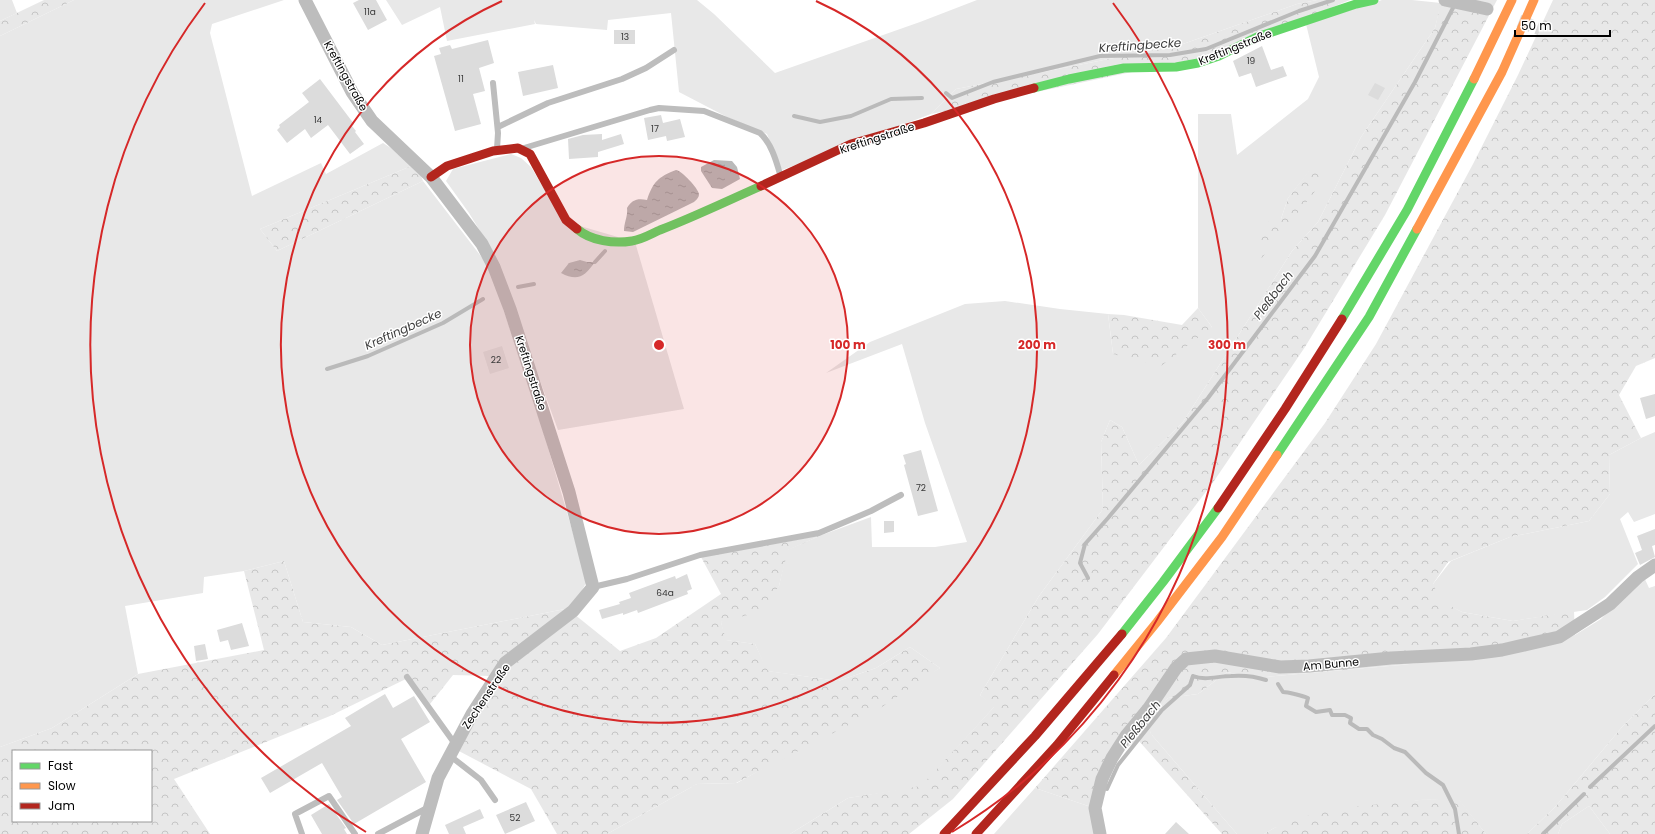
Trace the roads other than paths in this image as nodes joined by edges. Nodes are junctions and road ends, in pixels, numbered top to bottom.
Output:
1 (305, 0) edge
2 (1374, 0) edge
3 (1445, 0) edge
4 (1512, 0) edge
5 (1534, 0) edge
6 (1487, 9) dead end
7 (674, 50) dead end
8 (493, 83) dead end
9 (498, 127) junction
10 (520, 149) junction
11 (497, 151) junction
12 (780, 176) junction
13 (431, 177) junction
14 (901, 495) dead end
15 (1655, 565) edge
16 (593, 587) junction
17 (407, 677) dead end
18 (455, 744) junction
19 (449, 756) junction
20 (992, 784) junction
21 (495, 800) dead end
22 (430, 806) junction
23 (944, 821) dead end
24 (302, 834) edge
25 (354, 834) edge
26 (378, 834) edge
27 (422, 834) edge
28 (944, 834) edge
29 (976, 834) edge
30 (1100, 834) edge

1 - 13 street, Kreftingstraße
2 - 12 main road, Kreftingstraße
3 - 6 street
4 - 20 main road
5 - 29 main road
7 - 9 lane
8 - 9 lane
9 - 11 lane
10 - 11 main road
10 - 12 lane
10 - 12 main road, Kreftingstraße
11 - 13 main road
13 - 16 street, Kreftingstraße
14 - 16 lane
15 - 30 street, Am Bunne
16 - 18 street, Zechenstraße
17 - 18 lane
18 - 19 street, Zechenstraße
19 - 21 lane
19 - 22 street, Zechenstraße
20 - 23 main road
20 - 28 main road
22 - 26 lane
22 - 27 street, Zechenstraße
24 - 25 lane

